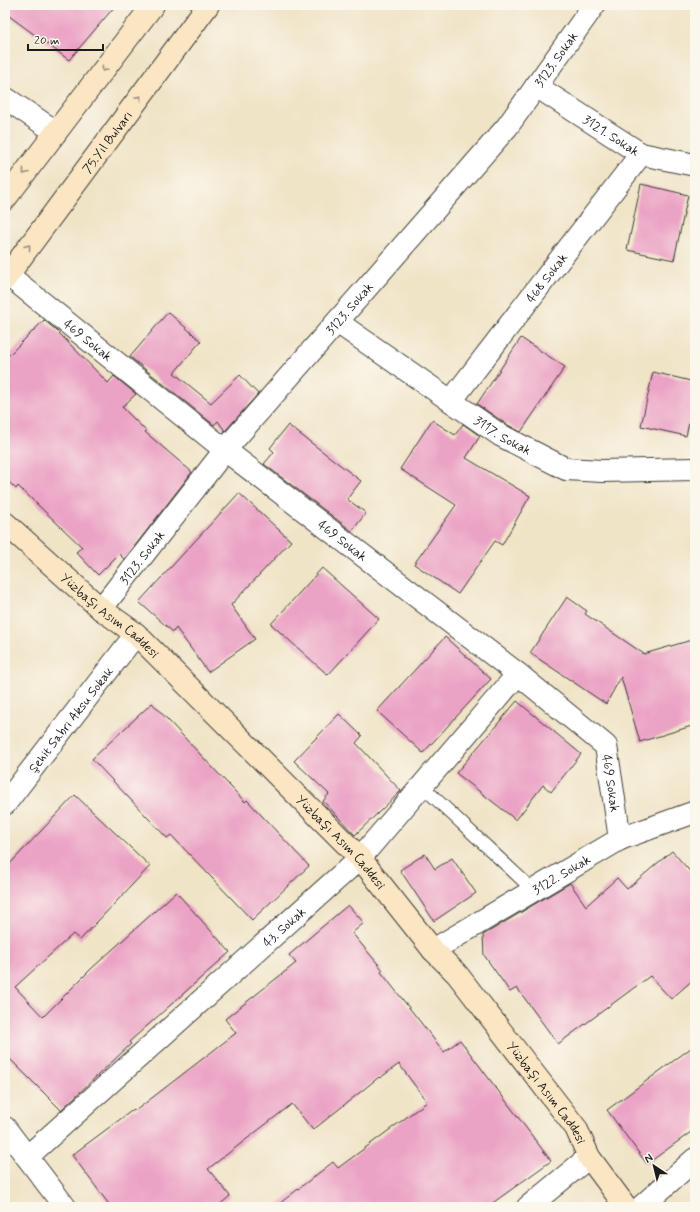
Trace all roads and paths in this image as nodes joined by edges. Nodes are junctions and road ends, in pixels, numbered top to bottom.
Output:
1 (154, 5) edge
2 (208, 5) edge
3 (594, 5) edge
4 (536, 86) junction
5 (5, 98) edge
6 (56, 132) junction
7 (641, 154) junction
8 (695, 165) edge
9 (5, 199) edge
10 (6, 277) edge
11 (337, 322) junction
12 (451, 401) junction
13 (225, 450) junction
14 (695, 469) edge
15 (5, 523) edge
16 (101, 609) junction
17 (136, 634) junction
18 (518, 674) junction
19 (422, 786) junction
20 (5, 804) edge
21 (695, 812) edge
22 (620, 839) junction
23 (360, 858) junction
24 (533, 890) junction
25 (433, 950) junction
26 (5, 1128) edge
27 (27, 1157) junction
28 (590, 1157) junction
29 (695, 1159) edge
30 (65, 1207) edge
31 (528, 1207) edge
32 (626, 1207) edge
33 (641, 1207) edge

1 -> 6 main road
10 -> 2 main road, 75.Yıl Bulvarı
3 - 4 street, 3123. Sokak
4 - 7 street, 3121. Sokak
4 - 11 street, 3123. Sokak
5 - 6 street
6 -> 9 main road
7 - 8 street, 3121. Sokak
7 - 12 street, 468 Sokak
10 - 13 street, 469 Sokak
11 - 12 street, 3117. Sokak
11 - 13 street, 3123. Sokak
12 - 14 street, 3117. Sokak
13 - 16 street, 3123. Sokak
13 - 18 street, 469 Sokak
15 - 16 main road, Yüzbaşı Asım Caddesi
16 - 17 main road, Yüzbaşı Asım Caddesi
17 - 20 street, Şehit Sabri Aksu Sokak
17 - 23 main road, Yüzbaşı Asım Caddesi
18 - 19 street, 43. Sokak
18 - 22 street, 469 Sokak
19 - 23 street, 43. Sokak
19 - 24 lane
21 - 22 street, 3122. Sokak
22 - 24 street, 3122. Sokak
23 - 25 main road, Yüzbaşı Asım Caddesi
23 - 27 street, 43. Sokak
24 - 25 street, 3122. Sokak
25 - 28 main road, Yüzbaşı Asım Caddesi
26 - 27 street
27 - 30 street
28 - 31 street
28 - 32 main road, Yüzbaşı Asım Caddesi
29 - 33 street

